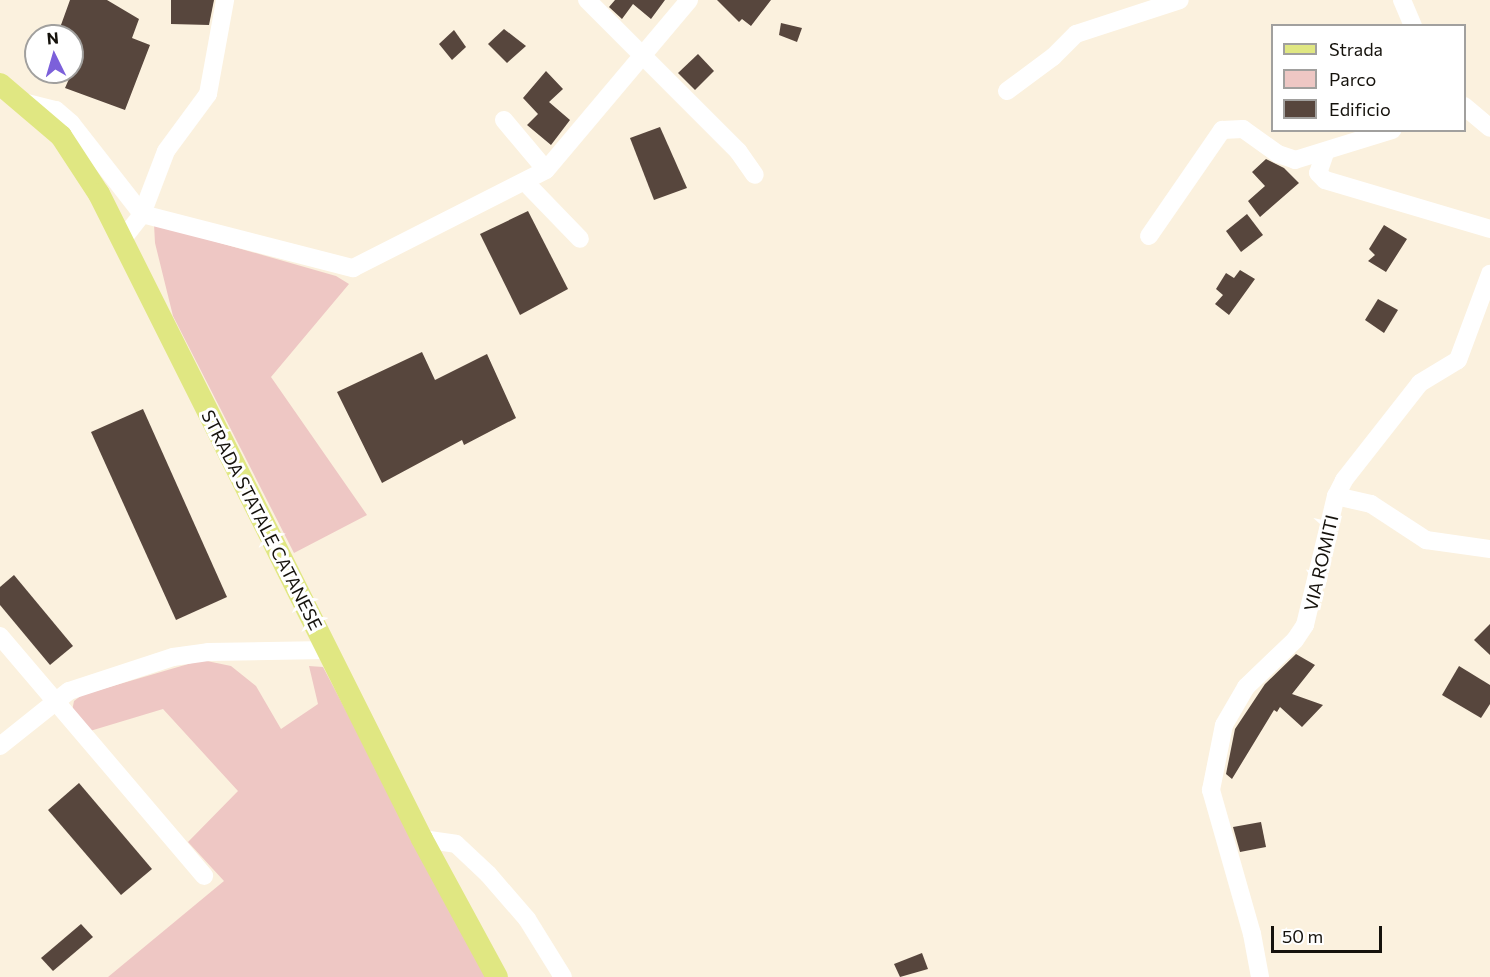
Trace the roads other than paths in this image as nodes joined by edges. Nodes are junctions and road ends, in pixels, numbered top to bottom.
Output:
1 (225, 0) edge
2 (587, 0) edge
3 (690, 0) edge
4 (1180, 0) edge
5 (1402, 0) edge
6 (1412, 24) edge
7 (643, 57) junction
8 (0, 84) edge
9 (1007, 92) dead end
10 (23, 102) junction
11 (1466, 108) edge
12 (504, 120) dead end
13 (1490, 128) edge
14 (1386, 132) edge
15 (1325, 153) junction
16 (546, 171) junction
17 (755, 175) dead end
18 (525, 182) junction
19 (142, 214) junction
20 (1490, 229) edge
21 (1149, 236) dead end
22 (579, 239) dead end
23 (122, 240) junction
24 (1490, 274) edge
25 (1336, 496) junction
26 (1490, 549) edge
27 (0, 636) edge
28 (327, 650) junction
29 (55, 702) junction
30 (0, 746) edge
31 (423, 839) junction
32 (204, 876) dead end
33 (497, 977) edge
34 (563, 977) edge
35 (1260, 977) edge

1 - 19 street
2 - 7 street
3 - 7 street
4 - 9 street
5 - 6 street
7 - 16 street
7 - 17 street
8 - 10 main road, STRADA STATALE CATANESE
10 - 19 street
10 - 23 main road, STRADA STATALE CATANESE
11 - 13 street
12 - 16 street
14 - 15 street
15 - 20 street
15 - 21 street
16 - 18 street
18 - 19 street
18 - 22 street
19 - 23 street
23 - 28 main road, STRADA STATALE CATANESE
24 - 25 street, VIA ROMITI
25 - 26 street
25 - 35 street, VIA ROMITI
27 - 29 street
28 - 29 street
28 - 31 main road, STRADA STATALE CATANESE
29 - 30 street
29 - 32 street
31 - 33 main road, STRADA STATALE CATANESE
31 - 34 street

